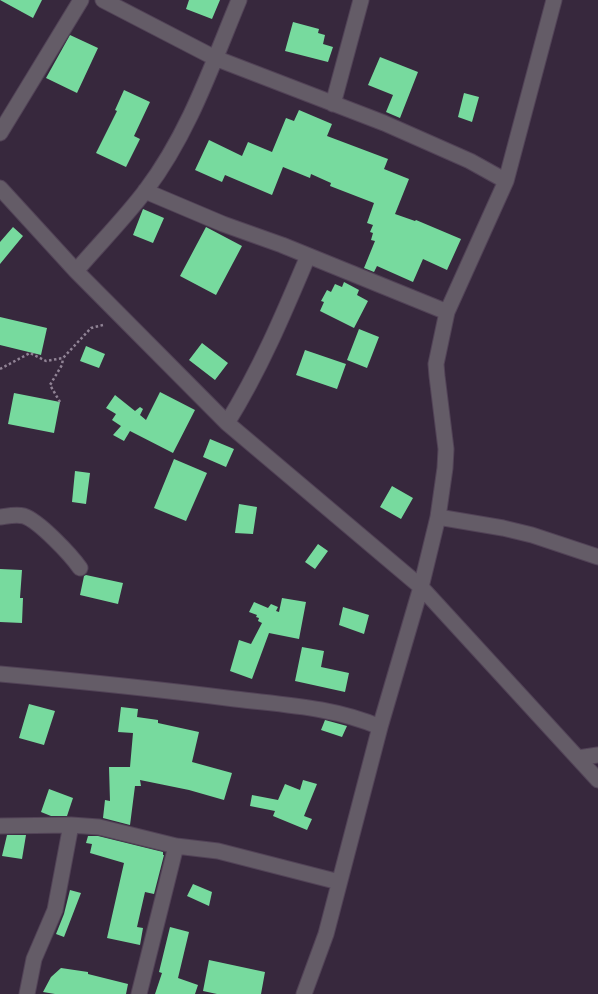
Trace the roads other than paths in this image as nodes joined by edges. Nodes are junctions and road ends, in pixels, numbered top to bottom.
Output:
1 (81, 0) edge
2 (103, 0) edge
3 (239, 0) edge
4 (361, 0) edge
5 (554, 0) edge
6 (215, 58) junction
7 (333, 104) junction
8 (0, 133) edge
9 (506, 182) junction
10 (0, 188) edge
11 (145, 191) junction
12 (308, 256) junction
13 (76, 271) junction
14 (447, 312) junction
15 (228, 423) junction
16 (0, 517) edge
17 (438, 517) junction
18 (598, 557) edge
19 (80, 568) dead end
20 (421, 587) junction
21 (0, 674) edge
22 (380, 727) junction
23 (598, 755) edge
24 (578, 758) junction
25 (598, 780) edge
26 (70, 825) junction
27 (0, 826) edge
28 (176, 846) junction
29 (339, 882) junction
30 (27, 994) edge
31 (139, 994) edge
32 (304, 994) edge

1 - 8 street
2 - 6 street
3 - 6 street
4 - 7 street
5 - 9 street
6 - 7 street
6 - 11 street
7 - 9 street
9 - 14 street
10 - 13 street
11 - 12 street
11 - 13 street
12 - 14 street
12 - 15 street
13 - 15 street
14 - 17 street
15 - 20 street
16 - 19 street
17 - 18 street
17 - 20 street
20 - 22 street
20 - 24 street
21 - 22 street
22 - 29 street
23 - 24 street
24 - 25 street
26 - 27 street
26 - 28 street
26 - 30 street
28 - 29 street
28 - 31 street
29 - 32 street

